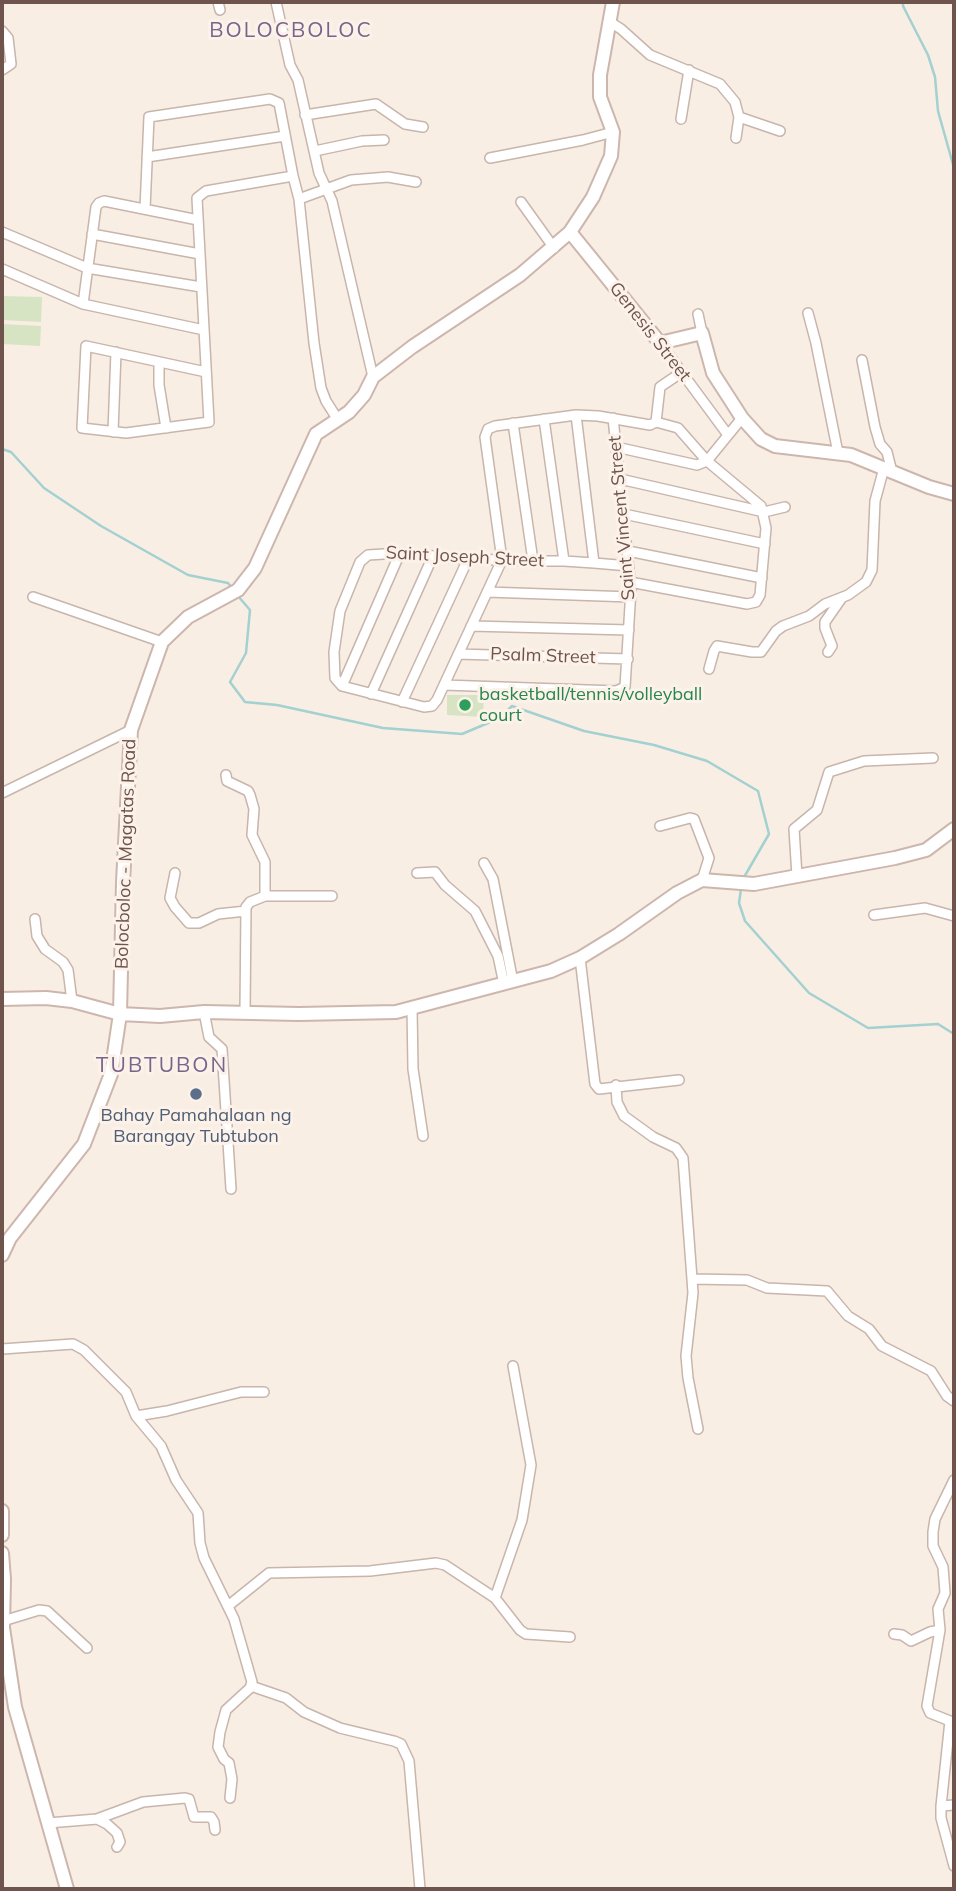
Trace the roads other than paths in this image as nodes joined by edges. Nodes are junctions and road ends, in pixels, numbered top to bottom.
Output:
1 (276, 2) edge
2 (613, 2) edge
3 (610, 22) junction
4 (2, 31) edge
5 (2, 70) edge
6 (689, 70) junction
7 (305, 115) junction
8 (739, 117) junction
9 (681, 118) dead end
10 (422, 127) dead end
11 (780, 131) dead end
12 (614, 132) junction
13 (285, 136) junction
14 (736, 138) dead end
15 (384, 140) dead end
16 (315, 150) junction
17 (147, 157) junction
18 (490, 158) dead end
19 (293, 176) junction
20 (416, 182) dead end
21 (328, 189) junction
22 (299, 199) junction
23 (521, 202) dead end
24 (145, 209) junction
25 (198, 220) junction
26 (2, 232) edge
27 (570, 232) junction
28 (92, 234) junction
29 (554, 248) junction
30 (200, 254) junction
31 (87, 268) junction
32 (2, 269) edge
33 (201, 287) junction
34 (83, 304) junction
35 (808, 313) dead end
36 (698, 314) dead end
37 (204, 330) junction
38 (702, 333) junction
39 (660, 343) junction
40 (116, 352) junction
41 (862, 360) dead end
42 (159, 362) junction
43 (206, 372) junction
44 (682, 372) junction
45 (373, 377) junction
46 (576, 415) junction
47 (613, 418) junction
48 (742, 418) junction
49 (544, 419) junction
50 (338, 420) junction
51 (656, 422) junction
52 (513, 423) junction
53 (166, 428) junction
54 (113, 432) junction
55 (728, 435) junction
56 (616, 447) junction
57 (838, 453) junction
58 (707, 461) junction
59 (888, 470) junction
60 (620, 479) junction
61 (954, 494) edge
62 (785, 508) dead end
63 (764, 512) junction
64 (624, 514) junction
65 (765, 544) junction
66 (628, 551) junction
67 (400, 553) junction
68 (433, 556) junction
69 (468, 559) junction
70 (502, 560) junction
71 (533, 561) junction
72 (564, 561) junction
73 (594, 563) junction
74 (629, 566) junction
75 (762, 578) junction
76 (630, 582) junction
77 (487, 592) junction
78 (33, 597) dead end
79 (631, 597) junction
80 (842, 598) junction
81 (471, 626) junction
82 (629, 630) junction
83 (162, 642) junction
84 (828, 652) dead end
85 (458, 654) junction
86 (628, 659) junction
87 (709, 668) dead end
88 (444, 685) junction
89 (342, 686) junction
90 (371, 694) junction
91 (402, 702) junction
92 (131, 730) junction
93 (933, 758) dead end
94 (226, 775) dead end
95 (2, 793) edge
96 (660, 826) dead end
97 (954, 830) edge
98 (484, 863) dead end
99 (175, 873) dead end
100 (417, 873) dead end
101 (797, 876) junction
102 (702, 880) junction
103 (265, 896) junction
104 (332, 896) dead end
105 (246, 911) junction
106 (874, 915) dead end
107 (954, 916) edge
108 (35, 919) dead end
109 (580, 958) junction
110 (508, 983) junction
111 (2, 999) edge
112 (72, 1001) junction
113 (412, 1008) junction
114 (204, 1012) junction
115 (245, 1012) junction
116 (120, 1014) junction
117 (679, 1080) dead end
118 (616, 1085) junction
119 (423, 1136) dead end
120 (231, 1189) dead end
121 (2, 1255) edge
122 (692, 1279) junction
123 (2, 1349) edge
124 (513, 1366) dead end
125 (264, 1392) dead end
126 (954, 1401) edge
127 (136, 1416) junction
128 (698, 1429) dead end
129 (954, 1480) edge
130 (2, 1511) edge
131 (2, 1535) edge
132 (2, 1553) edge
133 (495, 1598) junction
134 (228, 1606) junction
135 (3, 1625) edge
136 (940, 1630) junction
137 (894, 1634) dead end
138 (570, 1637) dead end
139 (86, 1648) dead end
140 (4, 1652) edge
141 (251, 1686) junction
142 (230, 1798) dead end
143 (954, 1805) edge
144 (941, 1806) junction
145 (97, 1819) junction
146 (48, 1823) junction
147 (215, 1830) dead end
148 (951, 1844) edge
149 (117, 1847) dead end
150 (954, 1866) edge
151 (67, 1889) edge
152 (420, 1889) edge

1 - 7 street
2 - 3 street
3 - 6 street
3 - 12 street
4 - 5 street
6 - 8 street
6 - 9 street
7 - 10 street
7 - 16 street
8 - 11 street
8 - 14 street
12 - 18 street
12 - 27 street, Bolocboloc - Magatas Road
13 - 17 street
13 - 17 street
13 - 19 street
15 - 16 street
16 - 21 street
17 - 24 street
19 - 22 street
19 - 25 street
20 - 21 street
21 - 22 street
21 - 45 street
22 - 50 street
23 - 29 street
24 - 25 street
24 - 28 street
25 - 30 street
26 - 31 street
27 - 29 street, Bolocboloc - Magatas Road
27 - 39 street, Genesis Street
28 - 30 street
28 - 31 street
29 - 45 street, Bolocboloc - Magatas Road
30 - 33 street
31 - 33 street
31 - 34 street
32 - 34 street
33 - 37 street
34 - 37 street
35 - 57 street
36 - 38 street
37 - 43 street
38 - 39 street
38 - 48 street
39 - 44 street, Genesis Street
40 - 42 street
40 - 54 street
40 - 54 street
41 - 59 street
42 - 43 street
42 - 53 street
43 - 53 street
44 - 51 street
44 - 55 street, Genesis Street
45 - 50 street, Bolocboloc - Magatas Road
46 - 47 street, Saint Vincent Street
46 - 49 street, Saint Vincent Street
46 - 73 street
47 - 51 street, Saint Vincent Street
47 - 56 street, Saint Vincent Street
48 - 55 street
48 - 57 street
49 - 52 street, Saint Vincent Street
49 - 72 street
50 - 83 street, Bolocboloc - Magatas Road
51 - 58 street
52 - 70 street, Saint Vincent Street
52 - 71 street
53 - 54 street
55 - 58 street
56 - 58 street
56 - 60 street, Saint Vincent Street
57 - 59 street
58 - 63 street
59 - 61 street
59 - 80 street
60 - 63 street
60 - 64 street, Saint Vincent Street
62 - 63 street
63 - 65 street
64 - 65 street
64 - 66 street, Saint Vincent Street
65 - 75 street
66 - 74 street, Saint Vincent Street
66 - 75 street
67 - 68 street, Saint Joseph Street
67 - 89 street
67 - 89 street, Saint Joseph Street
68 - 69 street, Saint Joseph Street
68 - 90 street
69 - 70 street, Saint Joseph Street
69 - 91 street
70 - 71 street, Saint Joseph Street
70 - 77 street
71 - 72 street, Saint Joseph Street
72 - 73 street, Saint Joseph Street
73 - 74 street, Saint Joseph Street
74 - 76 street, Saint Vincent Street
75 - 76 street
76 - 79 street, Saint Vincent Street
77 - 79 street
77 - 81 street
78 - 83 street
79 - 82 street, Saint Vincent Street
80 - 84 street
80 - 87 street
81 - 82 street
81 - 85 street
82 - 86 street, Saint Vincent Street
83 - 92 street, Bolocboloc - Magatas Road
85 - 86 street, Psalm Street
85 - 88 street
86 - 88 street, Saint Vincent Street
88 - 91 street
89 - 90 street
90 - 91 street
92 - 95 street
92 - 116 street, Bolocboloc - Magatas Road
93 - 101 street
94 - 103 street
96 - 102 street
97 - 101 street
98 - 110 street
99 - 105 street
100 - 110 street
101 - 102 street
102 - 109 street
103 - 104 street
103 - 105 street
105 - 115 street
106 - 107 street
108 - 112 street
109 - 110 street
109 - 118 street
110 - 113 street
111 - 112 street
112 - 116 street
113 - 115 street
113 - 119 street
114 - 115 street
114 - 116 street
114 - 120 street
116 - 121 street, Bolocboloc - Magatas Road
117 - 118 street
118 - 122 street
122 - 126 street
122 - 128 street
123 - 127 street
124 - 133 street
125 - 127 street
127 - 134 street
129 - 136 street
130 - 131 street
132 - 135 street
133 - 134 street
133 - 138 street
134 - 141 street
135 - 139 street
135 - 140 street
136 - 137 street
136 - 144 street
140 - 146 street
141 - 142 street
141 - 152 street
143 - 144 street
144 - 148 street
145 - 146 street
145 - 147 street
145 - 149 street
146 - 151 street
148 - 150 street

